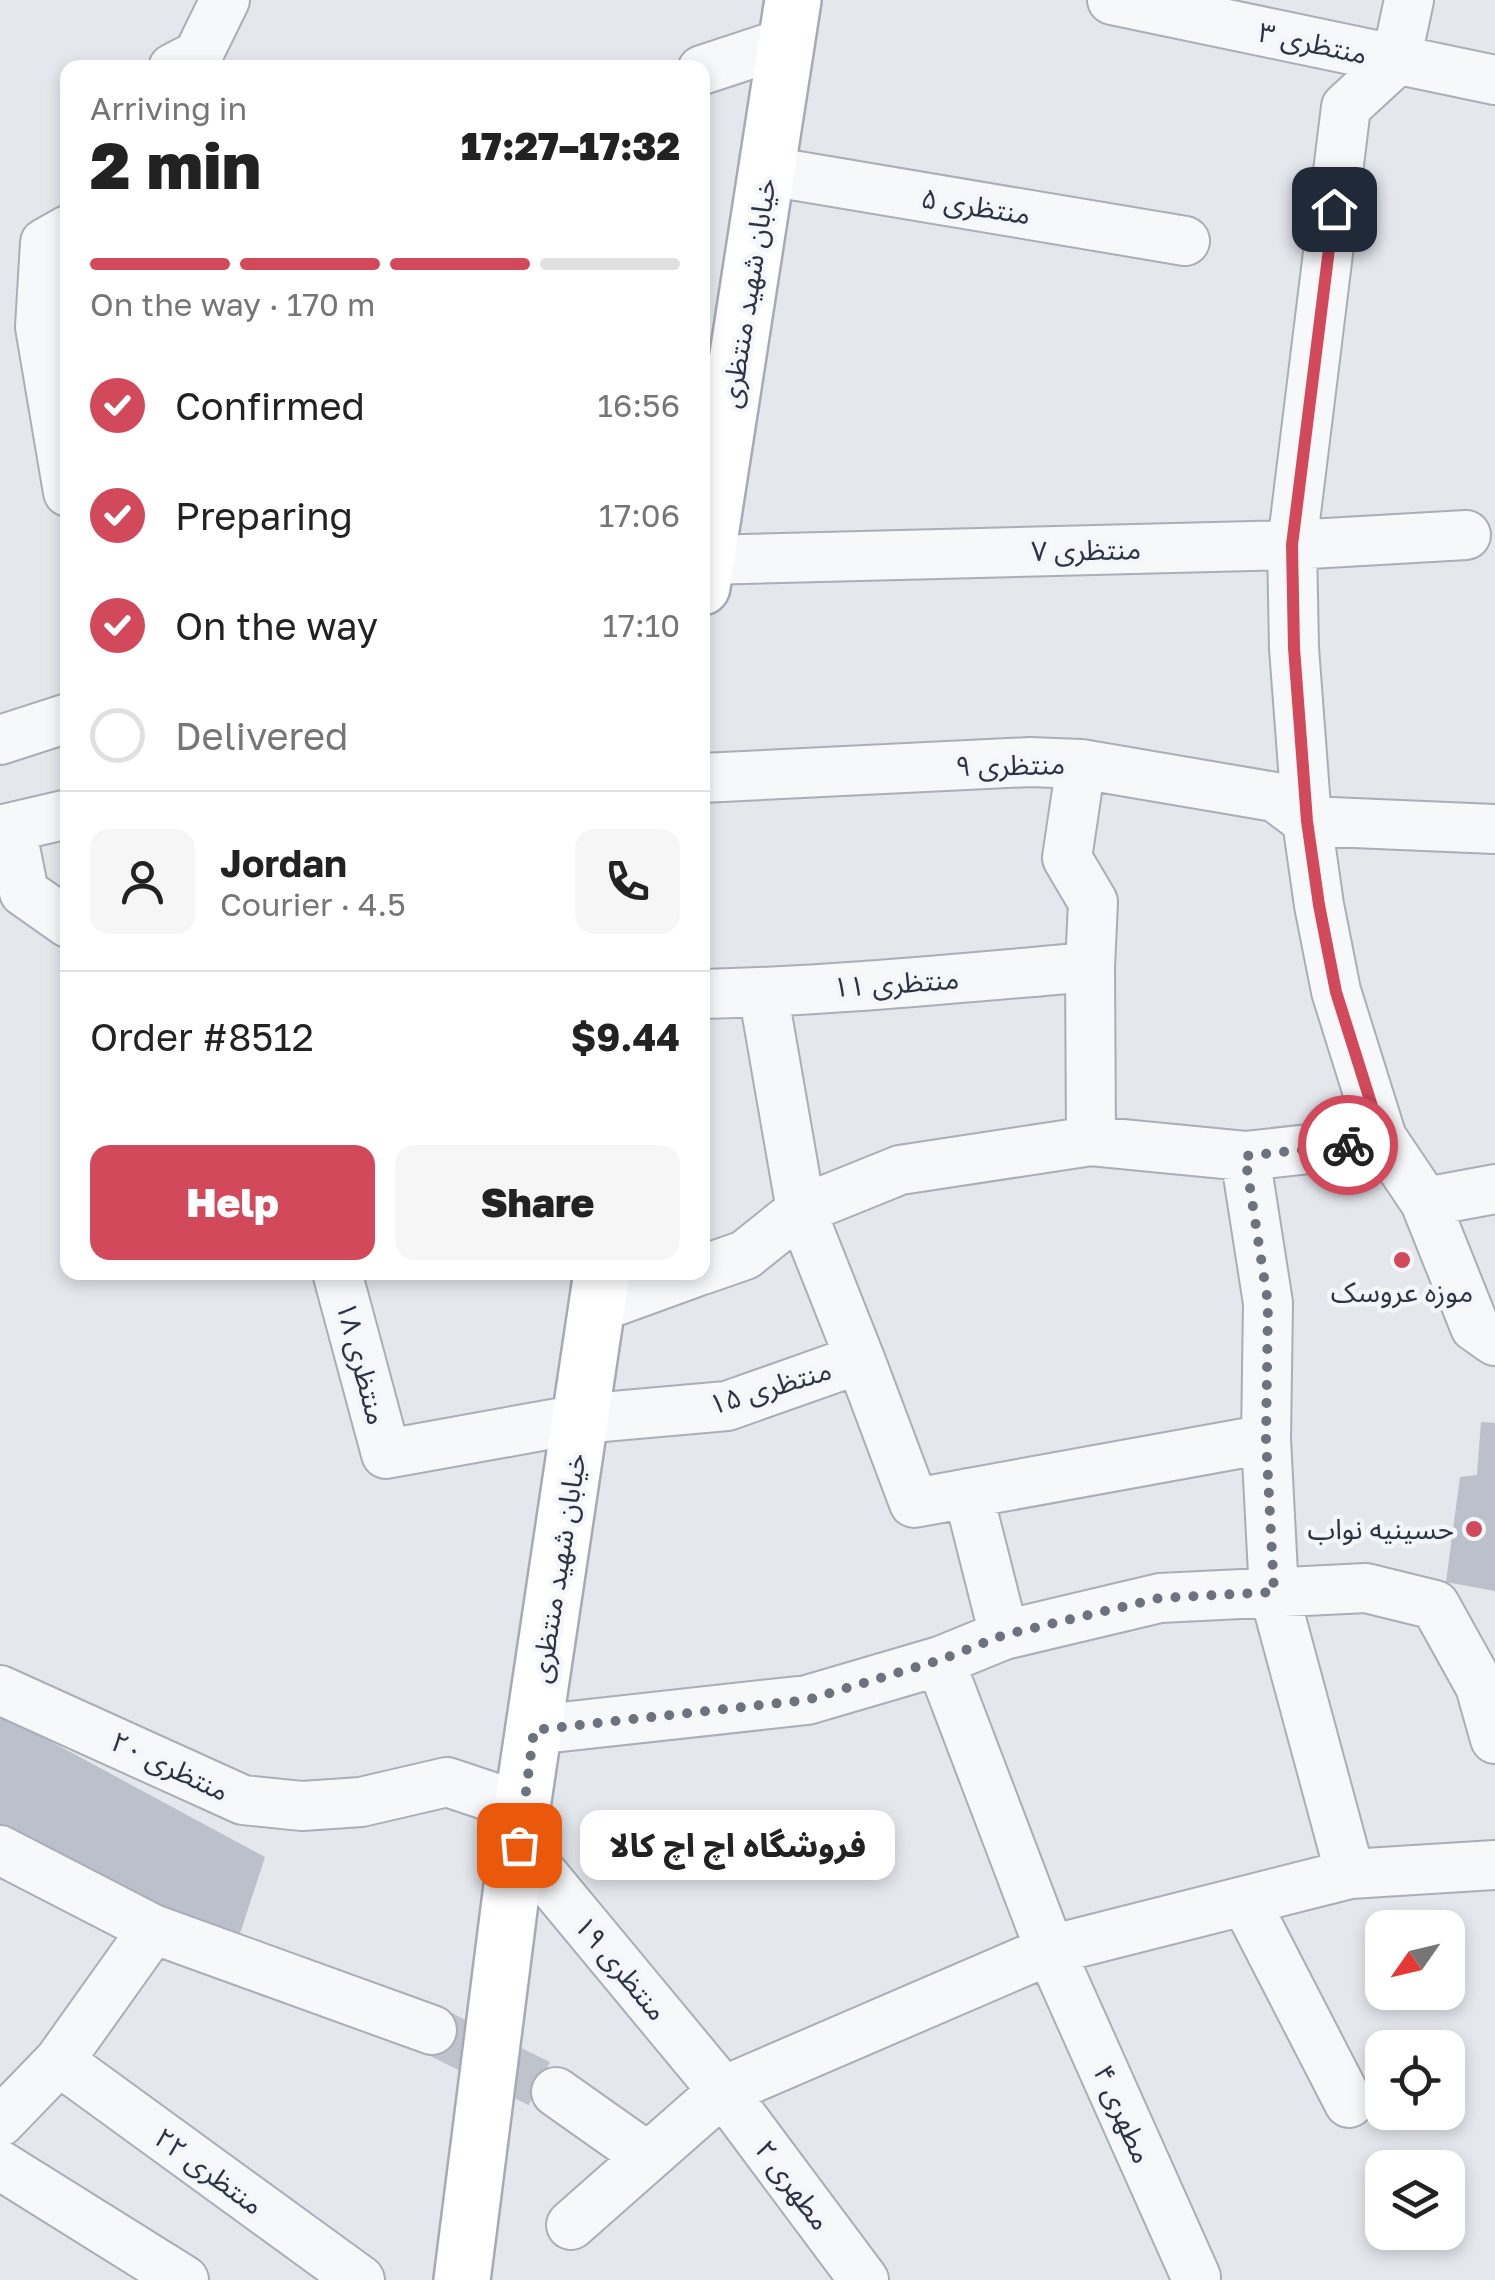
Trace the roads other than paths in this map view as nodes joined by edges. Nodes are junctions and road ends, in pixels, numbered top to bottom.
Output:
1 (225, 0) edge
2 (1112, 0) edge
3 (1410, 0) edge
4 (790, 21) edge
5 (188, 60) edge
6 (1396, 61) junction
7 (710, 66) edge
8 (1495, 80) edge
9 (768, 171) junction
10 (60, 235) edge
11 (1185, 240) dead end
12 (60, 445) edge
13 (1466, 534) dead end
14 (710, 536) edge
15 (1292, 545) junction
16 (710, 574) edge
17 (60, 721) edge
18 (0, 740) edge
19 (1081, 764) junction
20 (710, 778) edge
21 (60, 816) edge
22 (1307, 821) junction
23 (5, 829) edge
24 (1495, 829) edge
25 (60, 917) edge
26 (1090, 967) junction
27 (763, 992) junction
28 (710, 994) edge
29 (1382, 1138) junction
30 (1091, 1140) junction
31 (1245, 1156) junction
32 (1495, 1189) edge
33 (1426, 1202) junction
34 (801, 1210) junction
35 (710, 1267) edge
36 (339, 1280) edge
37 (652, 1280) edge
38 (600, 1290) edge
39 (1495, 1342) edge
40 (860, 1359) junction
41 (580, 1420) junction
42 (1266, 1439) junction
43 (386, 1454) joint
44 (968, 1493) junction
45 (1274, 1592) junction
46 (1004, 1635) junction
47 (940, 1660) junction
48 (0, 1690) edge
49 (534, 1730) junction
50 (1495, 1738) edge
51 (520, 1826) junction
52 (0, 1850) edge
53 (1495, 1865) edge
54 (1350, 1874) junction
55 (1246, 1901) junction
56 (152, 1929) junction
57 (1050, 1950) junction
58 (432, 2030) tunnel mouth
59 (59, 2061) junction
60 (723, 2091) junction
61 (556, 2092) tunnel mouth
62 (1349, 2103) dead end
63 (0, 2122) edge
64 (648, 2157) junction
65 (0, 2165) edge
66 (571, 2225) dead end
67 (1196, 2277) dead end
68 (184, 2280) edge
69 (360, 2280) edge
70 (462, 2280) edge
71 (864, 2280) edge

1 - 5 street
2 - 6 street, منتظری ۳
3 - 6 street
4 - 7 street
4 - 9 main road, خیابان شهید منتظری
6 - 8 street, منتظری ۳
6 - 15 street
9 - 11 street, منتظری ۵
9 - 14 main road, خیابان شهید منتظری
10 - 12 street
13 - 15 street, منتظری ۷
15 - 16 street, منتظری ۷
15 - 22 street
17 - 18 street
19 - 20 street, منتظری ۹
19 - 22 street, منتظری ۹
19 - 26 street
21 - 23 street
22 - 24 street
22 - 29 street
23 - 25 street
26 - 27 street, منتظری ۱۱
26 - 30 street
27 - 28 street, منتظری ۱۱
27 - 34 street, منتظری ۱۵
29 - 31 street
29 - 33 street
30 - 31 street
30 - 34 street
31 - 42 street
32 - 33 street
33 - 39 street
34 - 35 street
34 - 40 street, منتظری ۱۵
36 - 43 street, منتظری ۱۸
37 - 38 street
38 - 41 main road, خیابان شهید منتظری
40 - 41 street, منتظری ۱۵
40 - 44 street
41 - 43 street, منتظری ۱۵
41 - 49 main road, خیابان شهید منتظری
42 - 44 street
42 - 45 street
44 - 46 street
45 - 46 street
45 - 50 street
45 - 54 street
46 - 47 street
47 - 49 street
47 - 57 street, مطهری ۴
48 - 51 street, منتظری ۲۰
49 - 51 main road, خیابان شهید منتظری
51 - 60 street, منتظری ۱۹
51 - 70 main road, خیابان شهید منتظری
52 - 56 street
53 - 54 street
54 - 55 street
55 - 57 street
55 - 62 street
56 - 58 street
56 - 59 street
57 - 60 street
57 - 67 street, مطهری ۴
59 - 63 street
59 - 69 street, منتظری ۲۲
60 - 64 street
60 - 71 street, مطهری ۲
61 - 64 street
64 - 66 street
65 - 68 street

